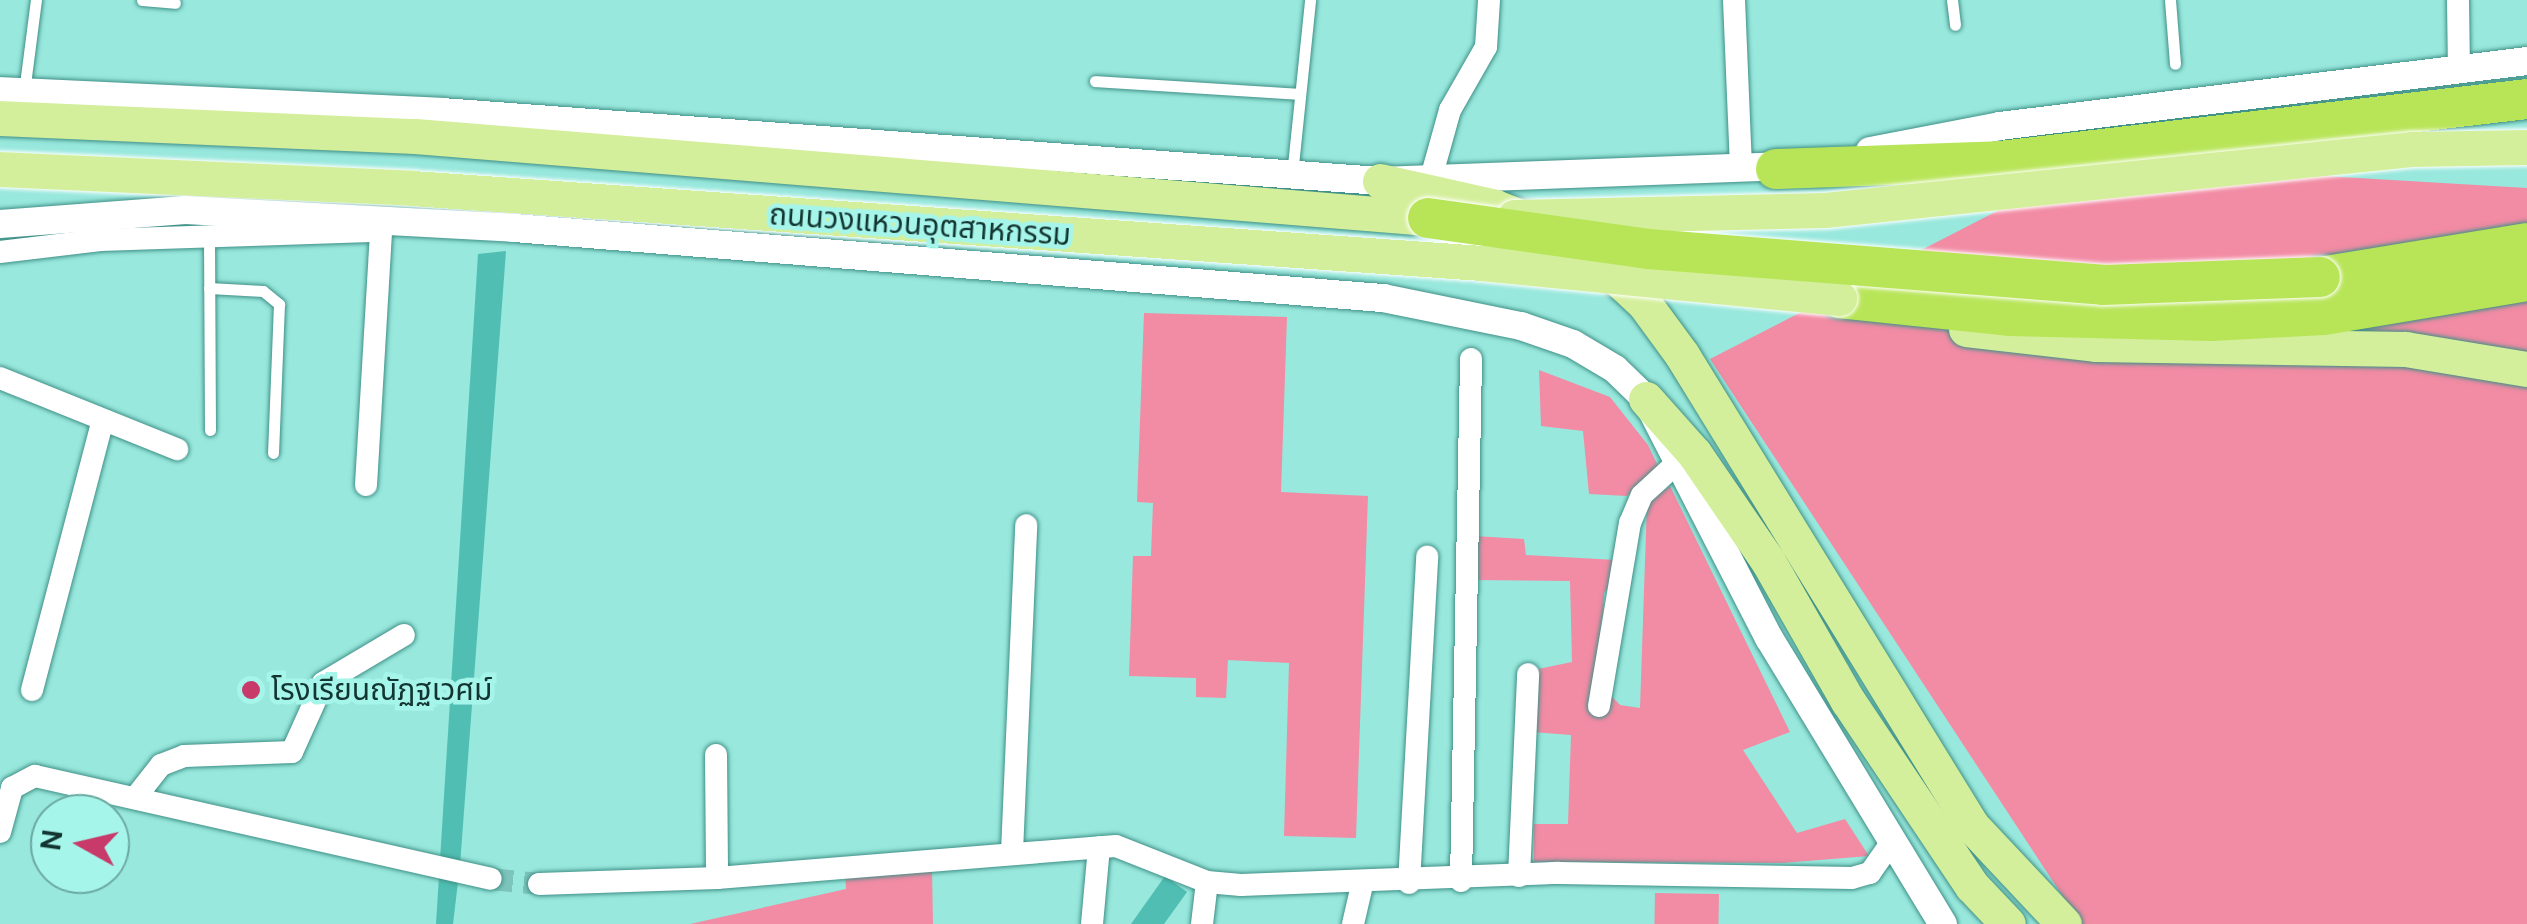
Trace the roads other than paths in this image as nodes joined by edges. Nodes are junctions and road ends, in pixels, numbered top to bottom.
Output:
1 (36, 0) edge
2 (142, 0) edge
3 (1310, 0) edge
4 (1489, 0) edge
5 (1734, 0) edge
6 (1952, 0) edge
7 (2170, 0) edge
8 (2458, 0) edge
9 (175, 3) dead end
10 (1955, 25) dead end
11 (2527, 61) edge
12 (2175, 64) dead end
13 (2459, 70) junction
14 (1095, 81) dead end
15 (1300, 94) junction
16 (2527, 99) edge
17 (8, 100) edge
18 (2527, 147) edge
19 (0, 169) edge
20 (1758, 169) junction
21 (1292, 175) junction
22 (1432, 178) junction
23 (1380, 181) junction
24 (1428, 218) junction
25 (0, 224) edge
26 (462, 227) junction
27 (381, 231) junction
28 (209, 237) junction
29 (2527, 242) edge
30 (0, 252) edge
31 (2527, 281) edge
32 (209, 288) junction
33 (1839, 298) junction
34 (1471, 359) dead end
35 (2527, 369) edge
36 (0, 378) edge
37 (1646, 399) junction
38 (102, 423) junction
39 (210, 430) dead end
40 (178, 450) dead end
41 (273, 453) dead end
42 (1678, 462) junction
43 (366, 485) dead end
44 (1026, 525) dead end
45 (1426, 556) dead end
46 (404, 635) dead end
47 (1528, 674) dead end
48 (32, 690) dead end
49 (1599, 706) dead end
50 (716, 755) dead end
51 (134, 798) junction
52 (0, 832) edge
53 (1890, 843) junction
54 (1099, 847) junction
55 (1012, 852) junction
56 (1518, 876) junction
57 (482, 877) tunnel mouth
58 (717, 878) junction
59 (1460, 881) junction
60 (1207, 882) junction
61 (1409, 883) junction
62 (538, 884) tunnel mouth
63 (1362, 885) junction
64 (1092, 924) edge
65 (1202, 924) edge
66 (1353, 924) edge
67 (1943, 924) edge
68 (2008, 924) edge
69 (2064, 924) edge

1 - 17 lane
2 - 9 lane
3 - 15 lane
4 - 22 street
5 - 20 street
6 - 10 lane
7 - 12 lane
8 - 13 street
11 - 13 street
13 - 20 street
14 - 15 lane
15 - 21 lane
16 - 20 highway
17 - 21 street
17 - 24 main road, ถนนวงแหวนอุตสาหกรรม
18 - 24 main road, ถนนวงแหวนอุตสาหกรรม, bridge
19 - 33 main road, ถนนวงแหวนอุตสาหกรรม, bridge
20 - 22 street
21 - 23 street
22 - 23 street
23 - 69 main road
24 - 29 highway, bridge
25 - 26 street
26 - 27 street
26 - 37 street
27 - 28 street
27 - 43 street
28 - 30 street
28 - 32 lane
31 - 33 highway
32 - 39 lane
32 - 41 lane
33 - 35 main road, ถนนวงแหวนอุตสาหกรรม
34 - 59 street
36 - 38 street
37 - 42 street
37 - 68 main road
38 - 40 street
38 - 48 street
42 - 49 street
42 - 53 street
44 - 55 street
45 - 61 street
46 - 51 street
47 - 56 street
50 - 58 street
51 - 52 street
51 - 57 street
53 - 56 street
53 - 67 street
54 - 55 street
54 - 60 street
54 - 64 street
55 - 58 street
56 - 59 street
58 - 62 street
59 - 61 street
60 - 63 street
60 - 65 street
61 - 63 street
63 - 66 street

